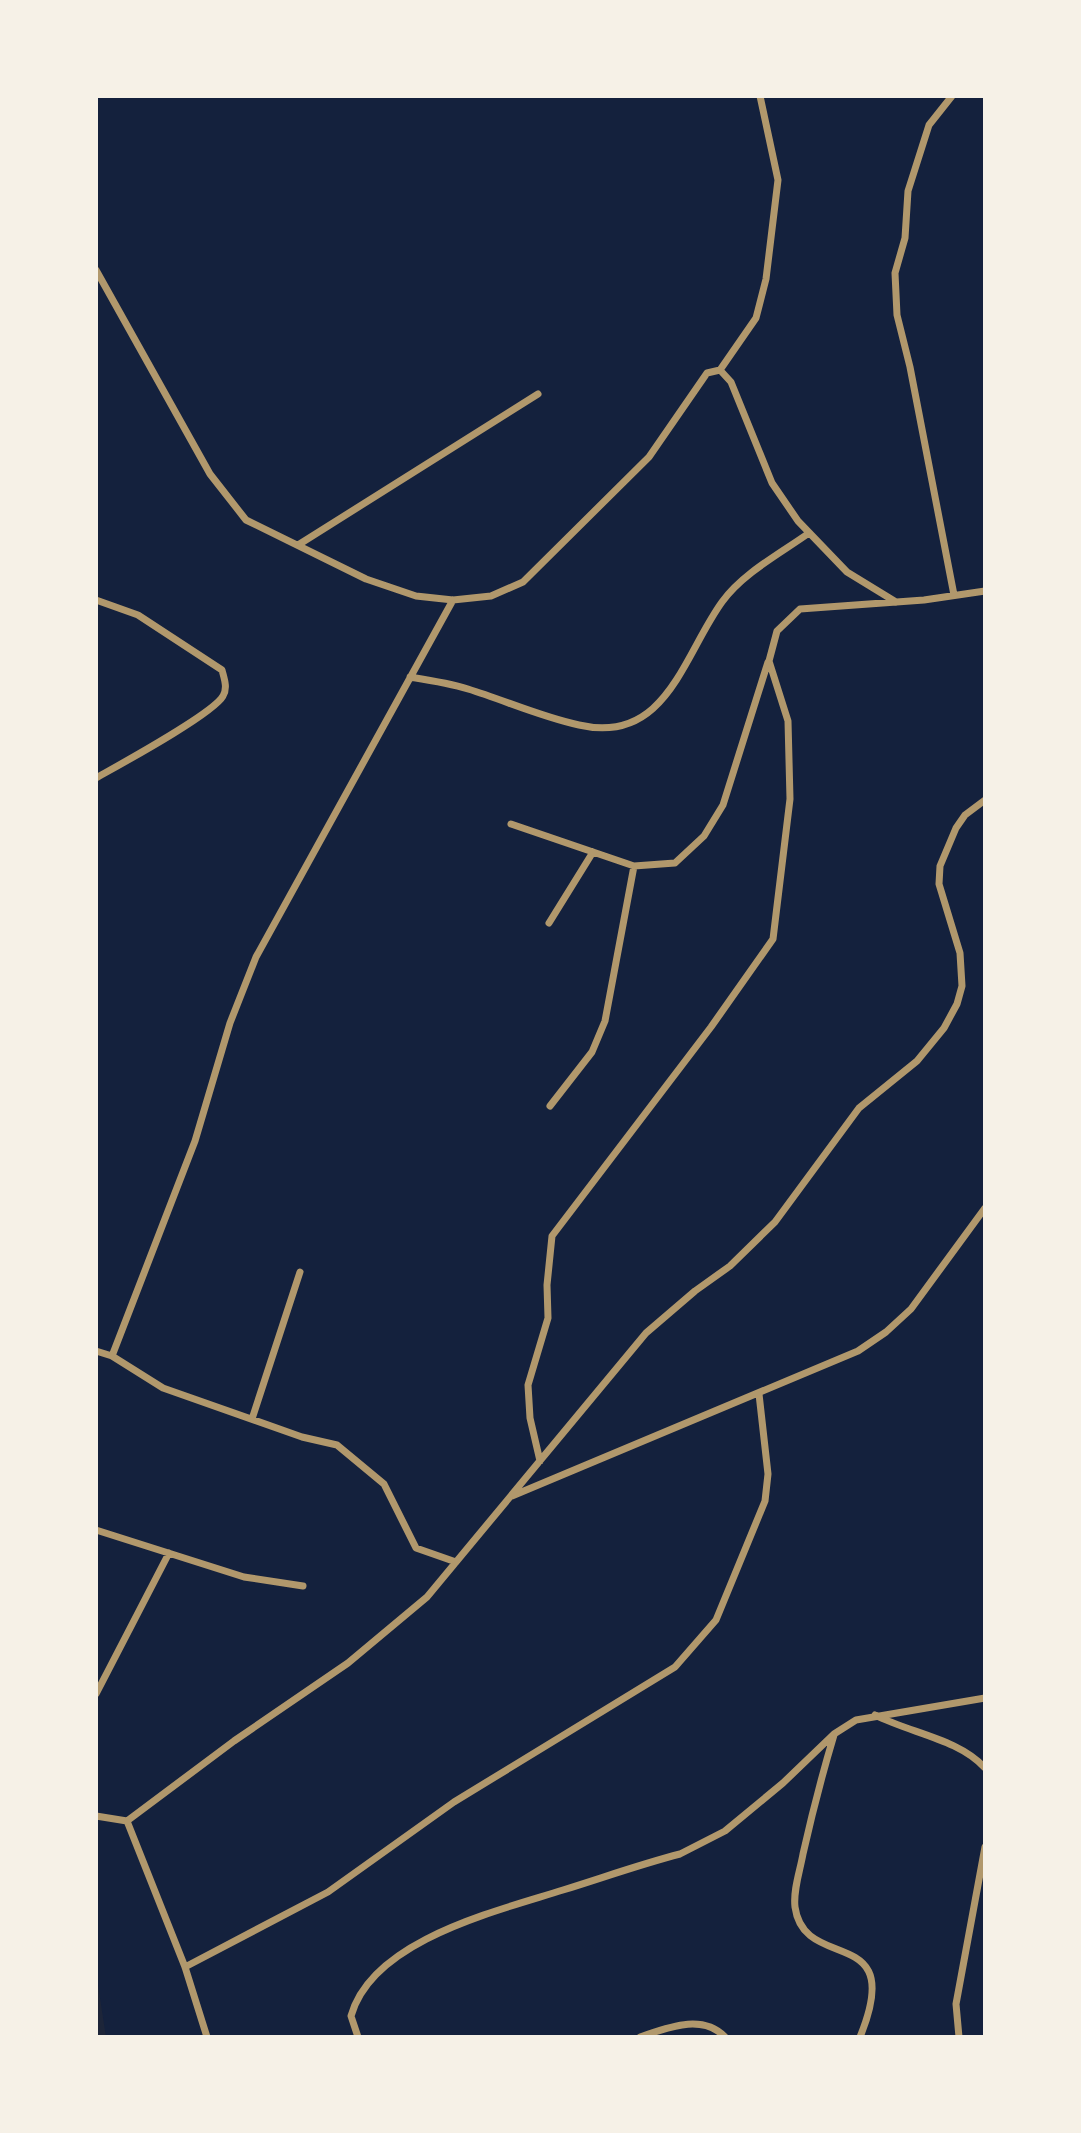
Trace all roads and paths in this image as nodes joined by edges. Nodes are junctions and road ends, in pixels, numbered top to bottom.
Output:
1 (760, 96) edge
2 (952, 96) edge
3 (96, 270) edge
4 (720, 370) junction
5 (538, 394) dead end
6 (809, 533) junction
7 (298, 545) junction
8 (985, 591) edge
9 (954, 596) junction
10 (96, 600) edge
11 (453, 600) junction
12 (896, 602) junction
13 (769, 661) junction
14 (410, 677) junction
15 (96, 778) edge
16 (985, 800) edge
17 (511, 824) dead end
18 (593, 852) junction
19 (634, 866) junction
20 (549, 923) dead end
21 (550, 1106) dead end
22 (985, 1208) edge
23 (300, 1272) dead end
24 (96, 1351) edge
25 (112, 1356) junction
26 (759, 1394) junction
27 (252, 1419) junction
28 (540, 1461) junction
29 (508, 1498) junction
30 (96, 1530) edge
31 (169, 1553) junction
32 (456, 1562) junction
33 (303, 1586) dead end
34 (96, 1694) edge
35 (985, 1698) edge
36 (875, 1715) junction
37 (834, 1734) junction
38 (985, 1768) edge
39 (96, 1816) edge
40 (127, 1821) junction
41 (985, 1847) edge
42 (185, 1967) junction
43 (207, 2037) edge
44 (358, 2037) edge
45 (640, 2037) edge
46 (725, 2037) edge
47 (860, 2037) edge
48 (959, 2037) edge

1 - 4 street
2 - 9 street
3 - 7 street
4 - 6 street
4 - 11 street
5 - 7 street
6 - 12 street
6 - 14 street
7 - 11 street
8 - 9 street
9 - 12 street
10 - 15 street
11 - 14 street
12 - 13 street
13 - 19 street
13 - 28 street
14 - 25 street
16 - 28 street
17 - 18 street
18 - 19 street
18 - 20 street
19 - 21 street
22 - 26 street
23 - 27 street
24 - 25 street
25 - 27 street
26 - 29 street
26 - 42 street
27 - 32 street
28 - 29 street
29 - 32 street
30 - 31 street
31 - 33 street
31 - 34 street
32 - 40 street
35 - 36 street
36 - 37 street
36 - 38 street
37 - 44 street
37 - 47 street
39 - 40 street
40 - 42 street
41 - 48 street
42 - 43 street
45 - 46 street

